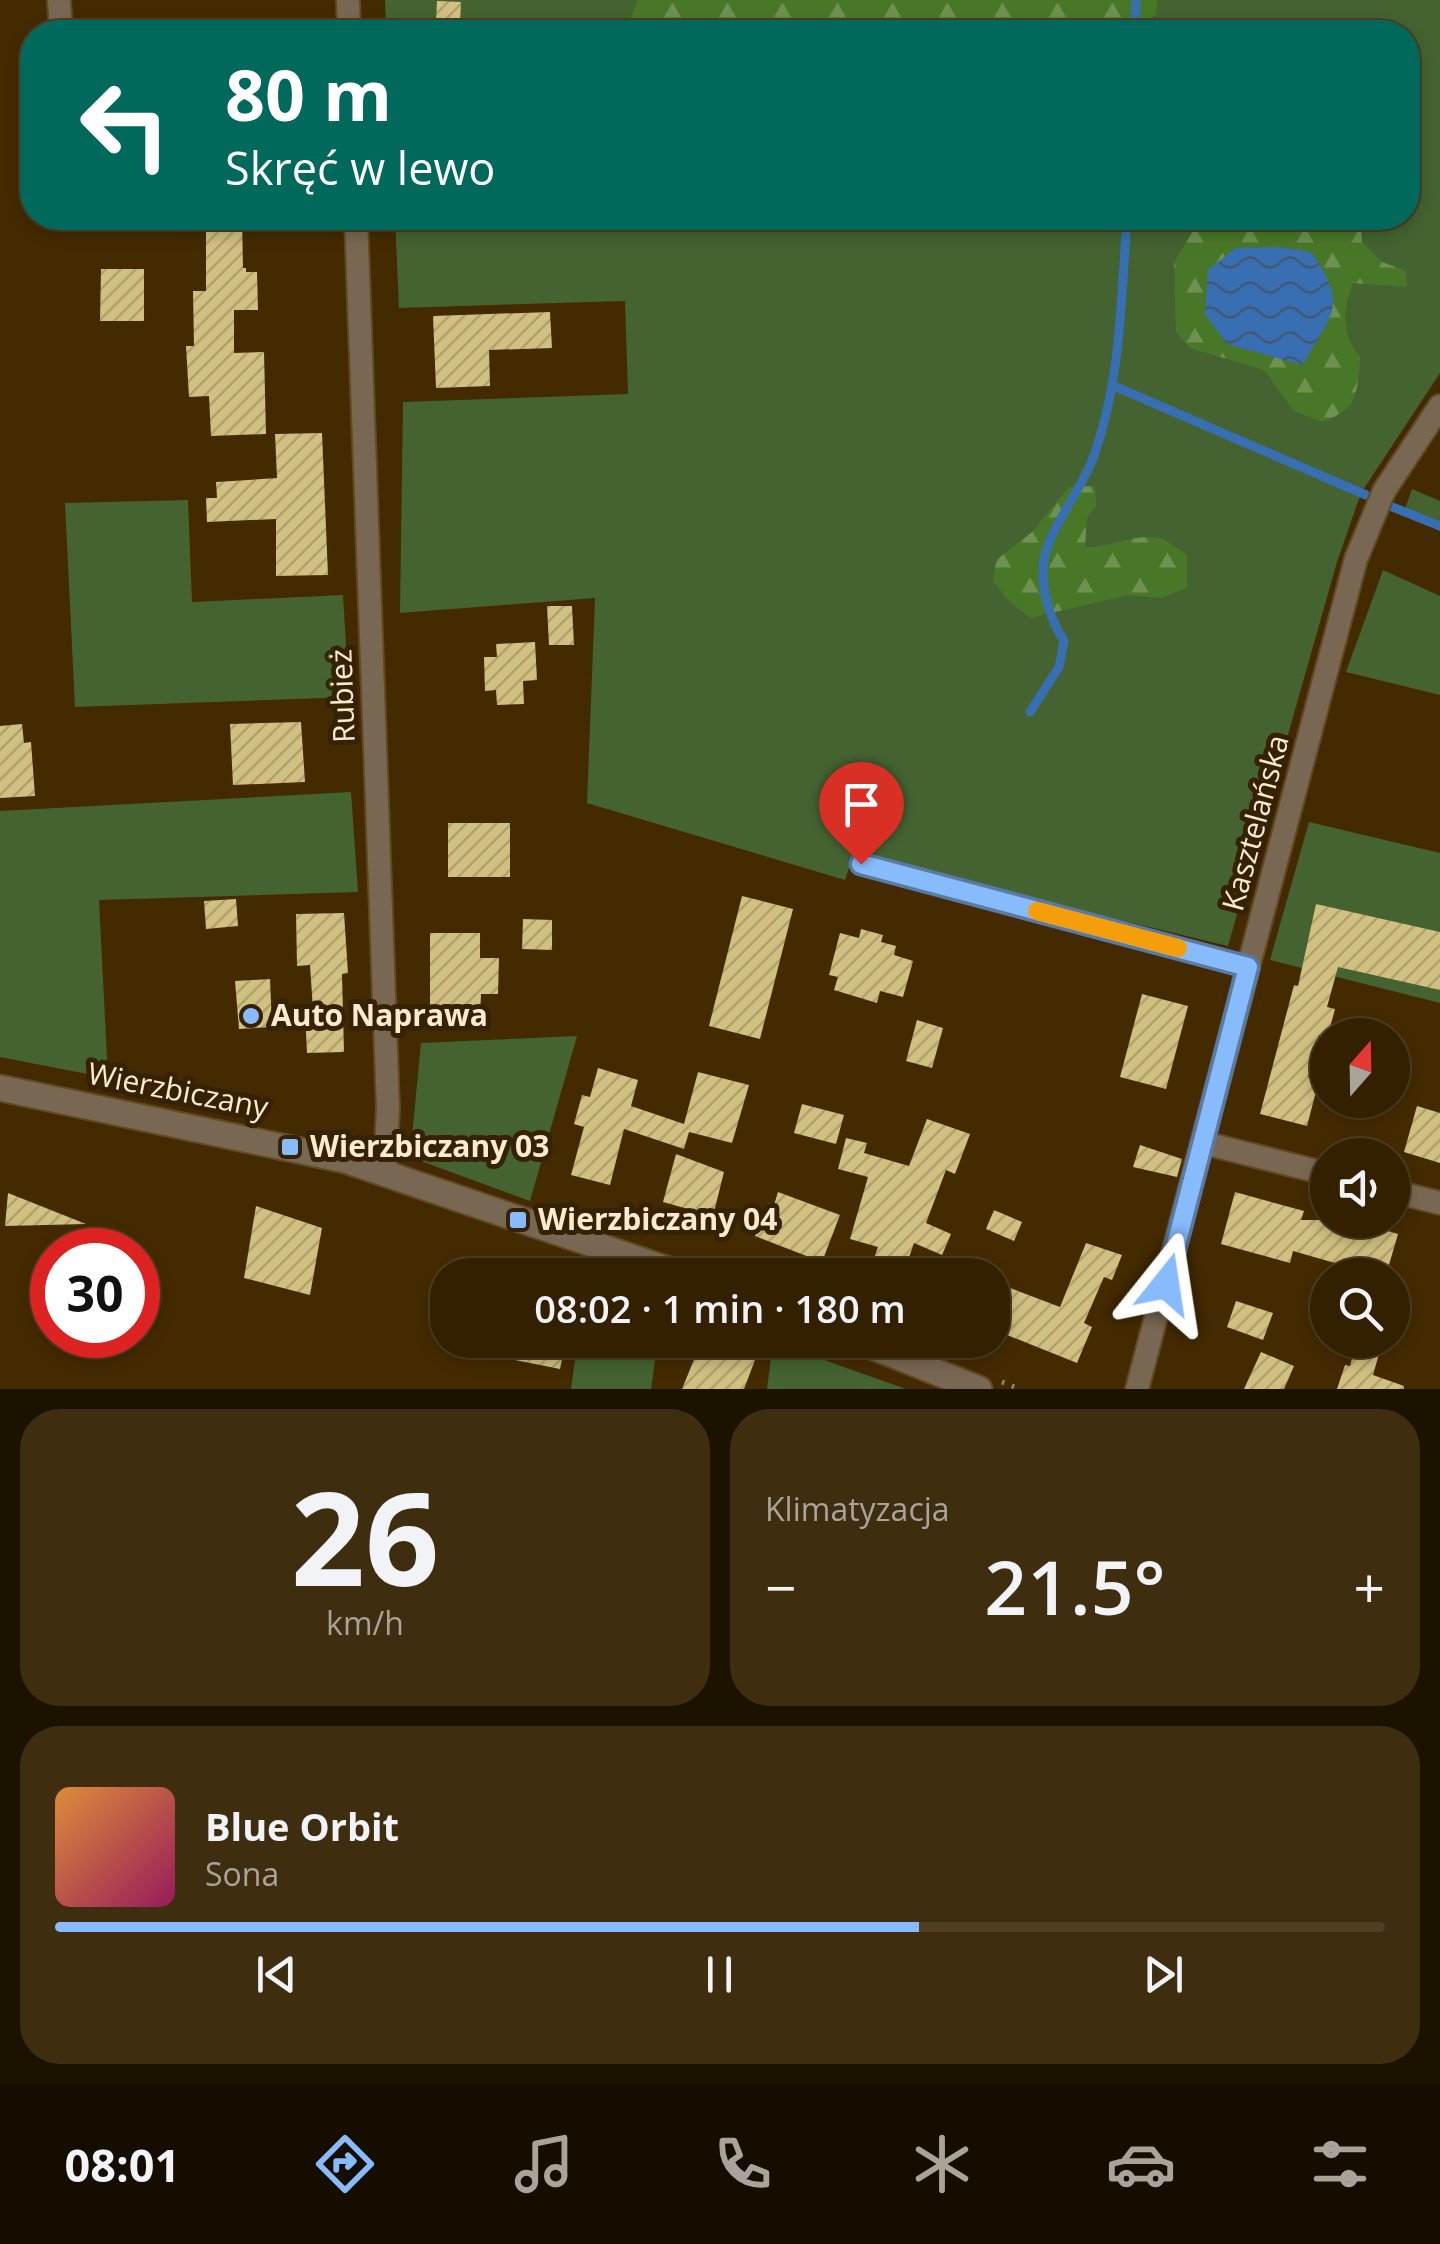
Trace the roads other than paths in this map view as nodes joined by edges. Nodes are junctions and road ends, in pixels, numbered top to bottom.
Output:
1 (356, 230) edge
2 (1440, 406) edge
3 (861, 864) dead end
4 (1248, 967) junction
5 (0, 1088) edge
6 (1204, 1142) junction
7 (1310, 1169) edge
8 (385, 1172) junction
9 (1410, 1196) edge
10 (1440, 1204) edge
11 (635, 1258) edge
12 (901, 1358) edge
13 (979, 1389) edge
14 (1137, 1389) edge

1 - 8 street, Rubież
2 - 4 street, Kasztelańska
3 - 4 lane
4 - 6 street, Kasztelańska
5 - 8 street, Wierzbiczany
6 - 7 street
6 - 14 street, Kasztelańska
8 - 11 street, Wierzbiczany
9 - 10 street
12 - 13 street

